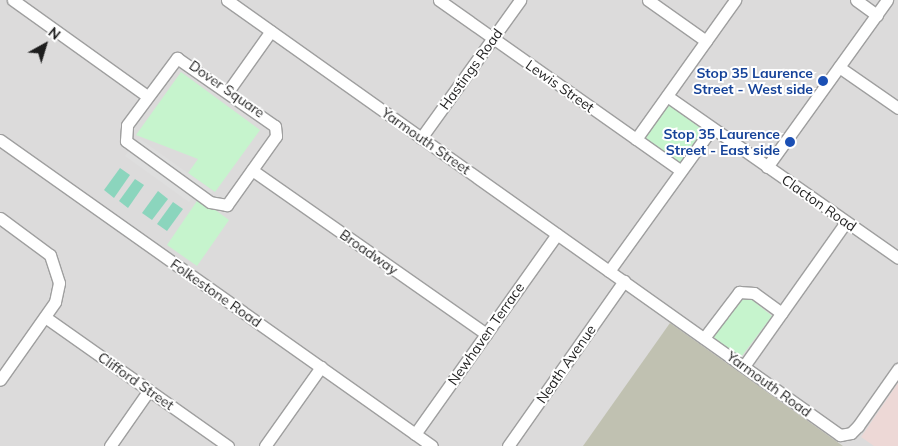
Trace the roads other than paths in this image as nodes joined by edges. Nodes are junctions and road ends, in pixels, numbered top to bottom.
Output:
1 (13, 0) edge
2 (227, 0) edge
3 (439, 0) edge
4 (520, 0) edge
5 (648, 0) edge
6 (735, 0) edge
7 (856, 0) edge
8 (888, 0) edge
9 (877, 15) junction
10 (271, 31) junction
11 (493, 38) junction
12 (706, 41) junction
13 (839, 67) junction
14 (229, 90) junction
15 (147, 96) junction
16 (666, 96) junction
17 (898, 108) edge
18 (712, 128) junction
19 (421, 138) junction
20 (636, 139) junction
21 (0, 140) edge
22 (767, 167) junction
23 (252, 170) junction
24 (681, 171) junction
25 (0, 218) edge
26 (846, 222) junction
27 (557, 234) junction
28 (898, 258) edge
29 (609, 271) junction
30 (624, 281) junction
31 (782, 313) junction
32 (45, 317) junction
33 (486, 334) junction
34 (704, 338) junction
35 (744, 366) junction
36 (321, 367) junction
37 (898, 369) edge
38 (0, 380) edge
39 (149, 390) junction
40 (415, 434) junction
41 (110, 446) edge
42 (228, 446) edge
43 (265, 446) edge
44 (432, 446) edge
45 (508, 446) edge

1 - 15 street
2 - 10 street, Yarmouth Street
3 - 11 street, Lewis Street
4 - 11 street, Hastings Road
5 - 12 street
6 - 12 street
7 - 9 street
8 - 9 street
9 - 13 street
10 - 14 street
10 - 19 street, Yarmouth Street
11 - 19 street, Hastings Road
11 - 20 street, Lewis Street
12 - 16 street
13 - 17 street
13 - 22 street
14 - 15 street, Dover Square
14 - 23 street, Dover Square
15 - 23 street, Dover Square
16 - 18 street, Clacton Road
16 - 20 street
18 - 22 street, Clacton Road
18 - 24 street
19 - 27 street, Yarmouth Street
20 - 24 street, Lewis Street
21 - 36 street, Folkestone Road
22 - 26 street, Clacton Road
23 - 33 street, Broadway
24 - 29 street
25 - 32 street
26 - 28 street, Clacton Road
26 - 31 street
27 - 29 street, Yarmouth Street
27 - 33 street, Newhaven Terrace
29 - 30 street, Yarmouth Street
30 - 34 street, Yarmouth Road
30 - 45 street, Neath Avenue
31 - 34 street
31 - 35 street
32 - 38 street
32 - 39 street, Clifford Street
33 - 40 street, Newhaven Terrace
34 - 35 street, Yarmouth Road
35 - 37 street, Yarmouth Road
36 - 40 street, Folkestone Road
36 - 43 street
39 - 41 street
39 - 42 street, Clifford Street
40 - 44 street, Folkestone Road

